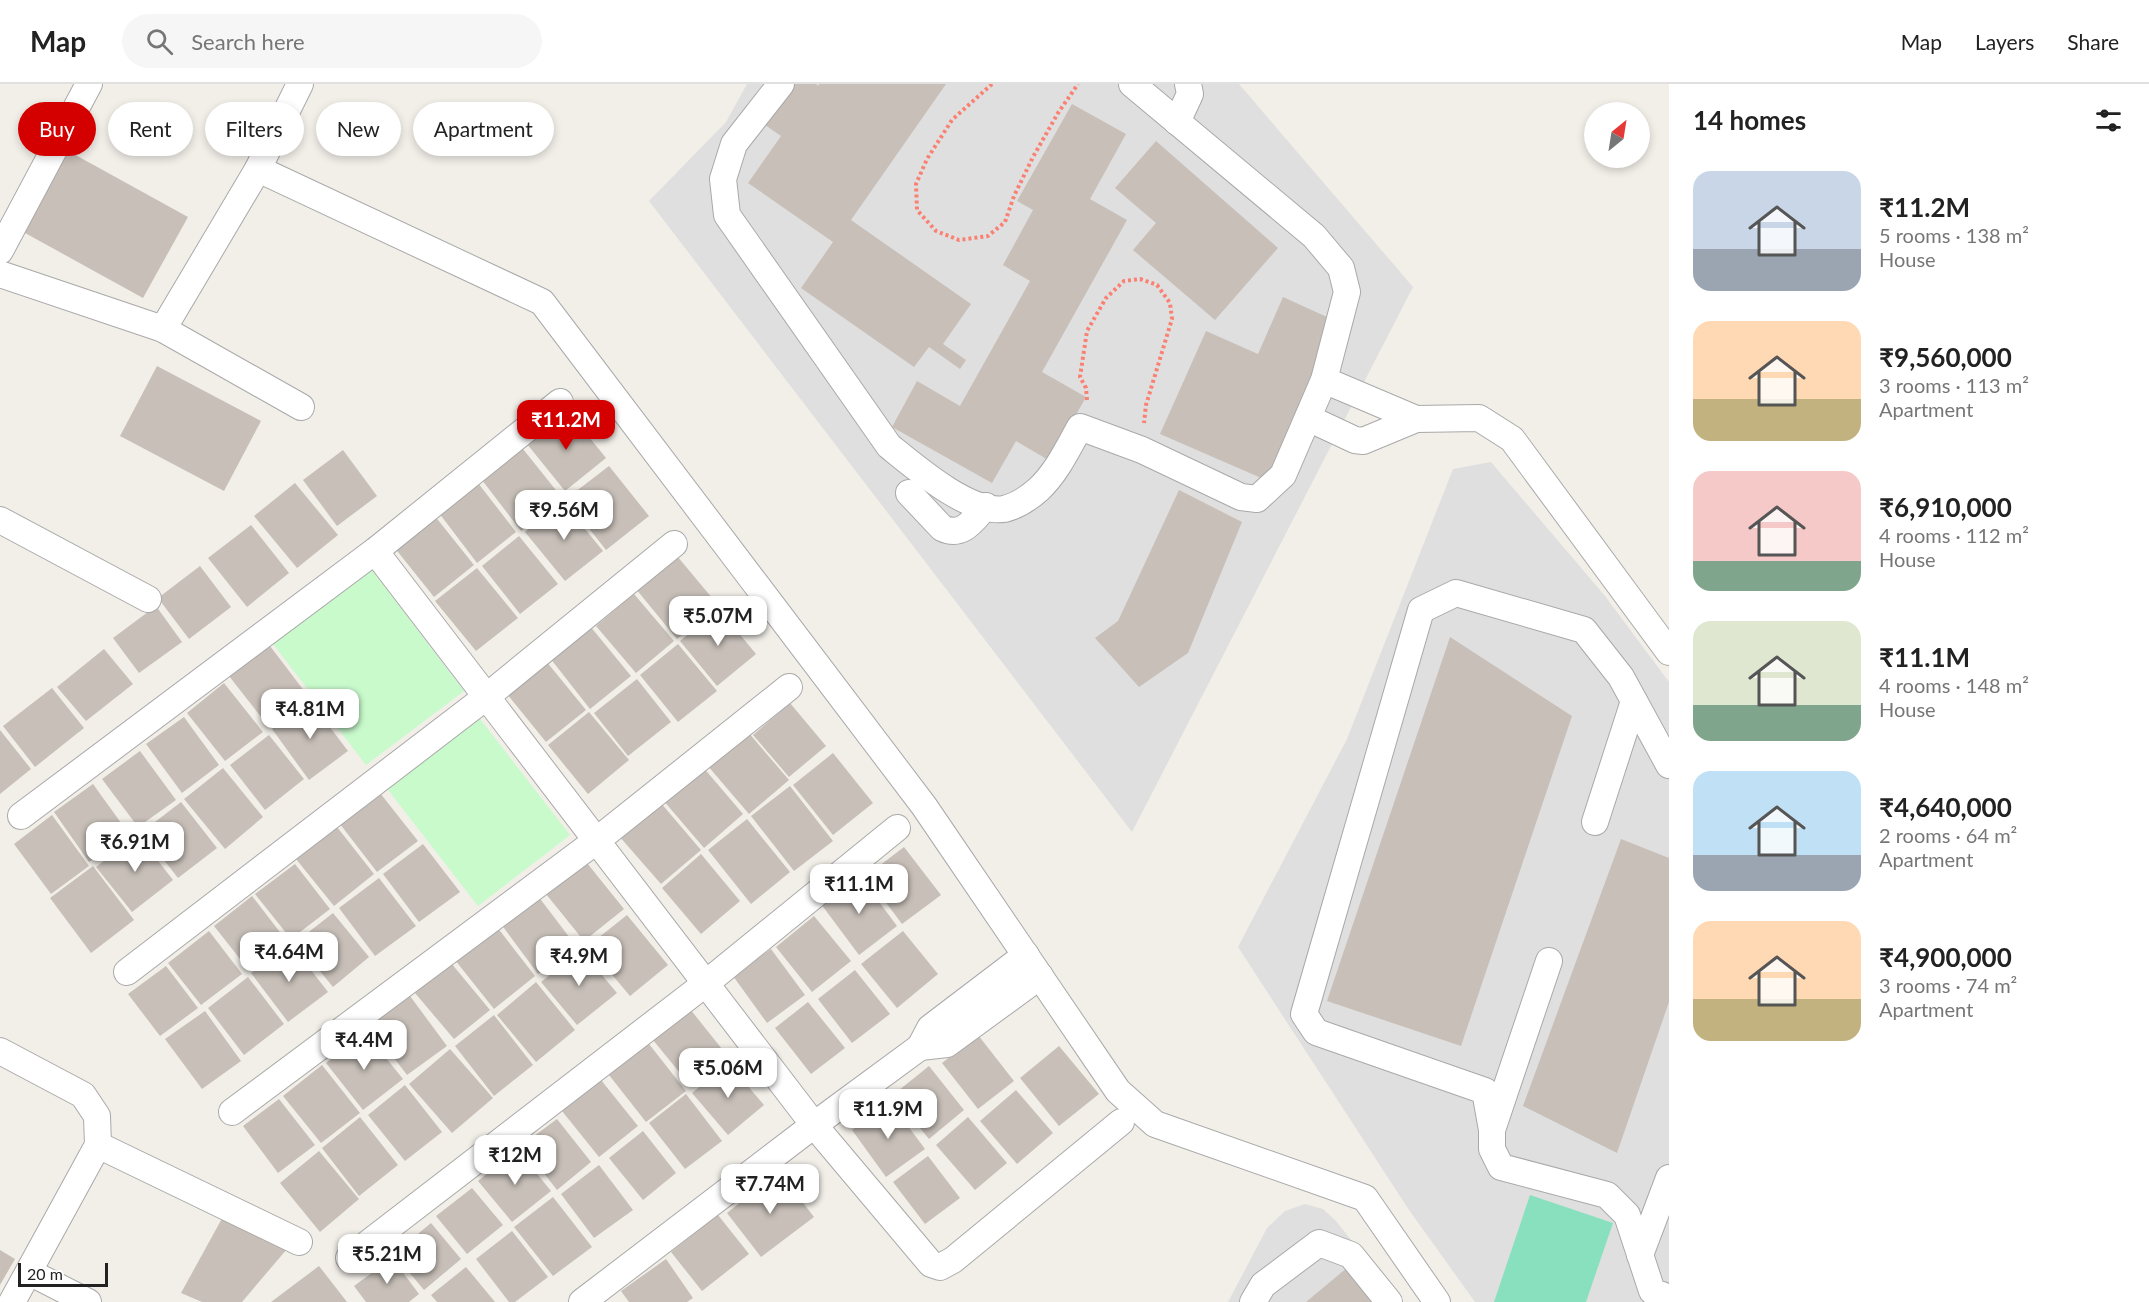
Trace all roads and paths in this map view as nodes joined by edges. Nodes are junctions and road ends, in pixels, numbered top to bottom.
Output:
1 (89, 84) edge
2 (300, 84) edge
3 (781, 84) edge
4 (992, 84) edge
5 (1078, 84) edge
6 (1132, 84) edge
7 (1188, 84) edge
8 (1177, 122) junction
9 (258, 169) junction
10 (0, 251) edge
11 (0, 274) edge
12 (164, 329) junction
13 (1324, 380) junction
14 (560, 402) dead end
15 (301, 407) dead end
16 (1308, 418) junction
17 (1416, 419) junction
18 (1080, 428) junction
19 (1142, 450) junction
20 (909, 493) dead end
21 (986, 506) junction
22 (0, 520) edge
23 (674, 544) dead end
24 (375, 552) junction
25 (148, 599) dead end
26 (1669, 652) edge
27 (789, 687) dead end
28 (486, 697) junction
29 (1634, 701) junction
30 (1669, 765) edge
31 (21, 816) dead end
32 (1595, 822) dead end
33 (897, 828) dead end
34 (596, 842) junction
35 (1026, 955) junction
36 (1549, 961) dead end
37 (128, 972) dead end
38 (1040, 976) junction
39 (705, 984) junction
40 (920, 1047) junction
41 (0, 1051) edge
42 (232, 1112) dead end
43 (1120, 1122) dead end
44 (814, 1125) junction
45 (1492, 1130) junction
46 (98, 1145) junction
47 (1669, 1178) edge
48 (299, 1242) dead end
49 (1640, 1255) junction
50 (349, 1258) dead end
51 (29, 1272) junction
52 (1669, 1298) edge
53 (12, 1302) edge
54 (88, 1302) edge
55 (582, 1302) edge
56 (1253, 1302) edge
57 (1389, 1302) edge
58 (1437, 1302) edge

1 - 10 street
2 - 9 street
3 - 21 street
4 - 5 path
6 - 8 street
7 - 8 street
8 - 13 street
9 - 12 street
9 - 35 street
11 - 12 street
12 - 15 street
13 - 16 street
13 - 17 street
14 - 24 street
16 - 17 street
16 - 19 street
17 - 26 street
18 - 19 street
18 - 19 path
18 - 21 street
20 - 21 street
22 - 25 street
23 - 28 street
24 - 28 street
24 - 31 street
27 - 34 street
28 - 34 street
28 - 37 street
29 - 30 street
29 - 32 street
29 - 45 street
33 - 39 street
34 - 39 street
34 - 42 street
35 - 38 street
35 - 40 street
36 - 45 street
38 - 40 street
38 - 58 street
39 - 44 street
39 - 50 street
40 - 44 street
41 - 46 street
43 - 44 street
44 - 55 street
45 - 49 street
46 - 48 street
46 - 51 street
47 - 49 street
49 - 52 street
51 - 53 street
51 - 54 street
56 - 57 street

